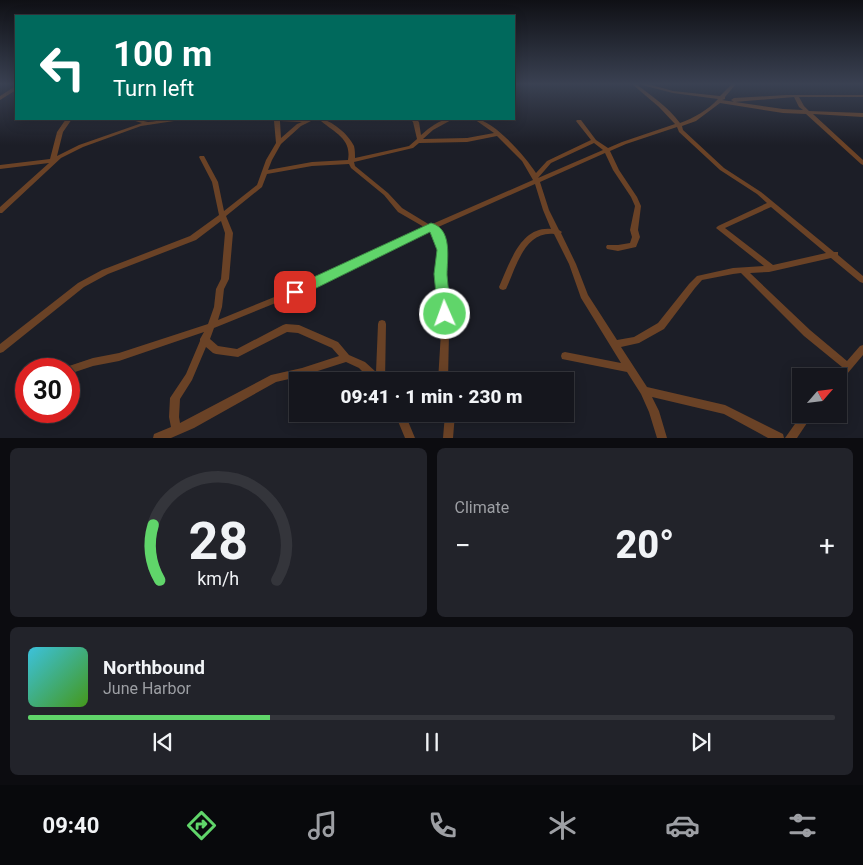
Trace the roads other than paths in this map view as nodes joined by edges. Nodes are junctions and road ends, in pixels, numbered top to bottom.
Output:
1 (657, 104) edge
2 (714, 104) edge
3 (749, 104) edge
4 (802, 104) edge
5 (807, 111) junction
6 (863, 116) edge
7 (68, 120) edge
8 (137, 120) edge
9 (167, 120) edge
10 (274, 120) edge
11 (310, 120) edge
12 (323, 120) edge
13 (414, 120) edge
14 (448, 120) edge
15 (478, 120) edge
16 (579, 121) dead end
17 (147, 123) junction
18 (680, 126) junction
19 (498, 134) junction
20 (420, 140) junction
21 (594, 141) junction
22 (279, 143) junction
23 (607, 150) junction
24 (202, 157) dead end
25 (53, 161) junction
26 (351, 161) junction
27 (863, 163) edge
28 (0, 168) edge
29 (265, 173) junction
30 (536, 179) junction
31 (772, 204) junction
32 (0, 211) edge
33 (222, 215) junction
34 (431, 227) junction
35 (558, 232) junction
36 (610, 246) dead end
37 (834, 254) junction
38 (771, 268) junction
39 (742, 270) junction
40 (863, 280) edge
41 (503, 287) dead end
42 (382, 324) dead end
43 (211, 326) junction
44 (204, 339) junction
45 (616, 344) junction
46 (0, 349) edge
47 (863, 349) edge
48 (565, 356) dead end
49 (346, 358) junction
50 (80, 366) edge
51 (848, 367) joint
52 (628, 368) junction
53 (369, 372) edge
54 (379, 372) edge
55 (443, 372) edge
56 (644, 391) junction
57 (403, 422) edge
58 (449, 422) edge
59 (801, 423) edge
60 (176, 430) junction
61 (158, 438) edge
62 (410, 438) edge
63 (448, 438) edge
64 (662, 438) edge
65 (779, 438) edge
66 (790, 438) edge

1 - 18 street
2 - 18 street
3 - 5 street
4 - 5 street
5 - 6 street
5 - 27 street
7 - 25 street
8 - 17 street
9 - 17 street
10 - 22 street
11 - 22 street
12 - 26 street
13 - 20 street
14 - 20 street
15 - 19 street
16 - 21 street
17 - 25 street
18 - 23 street
18 - 31 street
19 - 20 street
19 - 30 street
20 - 26 street
21 - 23 street
21 - 30 street
22 - 29 street
23 - 30 street
23 - 36 street
24 - 33 street
25 - 28 street
25 - 32 street
26 - 29 street
26 - 34 street
29 - 33 street
30 - 34 street
30 - 35 street
31 - 37 street
31 - 38 street
33 - 43 street
33 - 46 street
34 - 43 street
34 - 55 street
35 - 41 street
35 - 45 street
37 - 38 street
37 - 40 street
38 - 39 street
39 - 45 street
39 - 51 street
42 - 54 street
43 - 44 street
43 - 50 street
44 - 49 street
44 - 60 street
45 - 52 street
47 - 51 street
48 - 52 street
49 - 53 street
49 - 60 street
52 - 56 street
56 - 64 street
56 - 65 street
57 - 62 street
58 - 63 street
59 - 66 street
60 - 61 street

